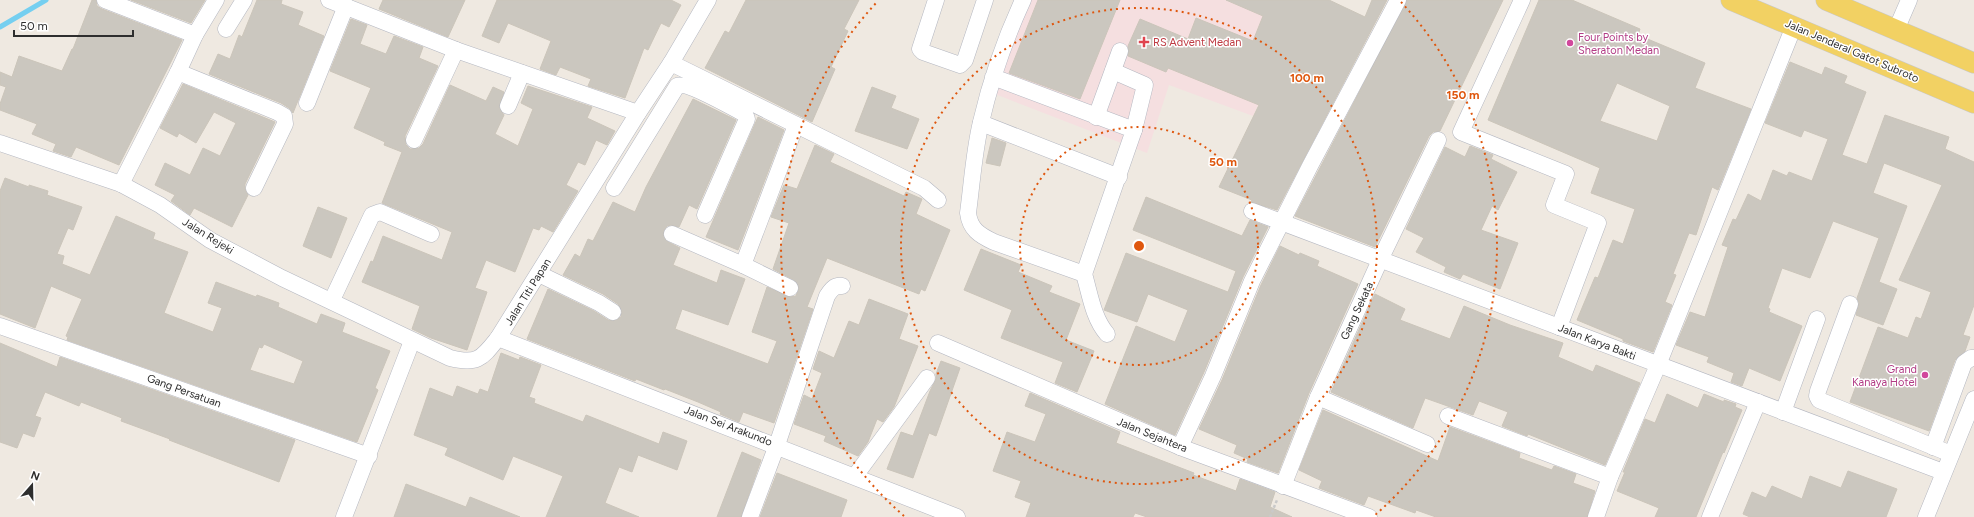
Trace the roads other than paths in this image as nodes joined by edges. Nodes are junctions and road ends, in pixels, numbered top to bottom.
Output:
1 (105, 0) edge
2 (216, 0) edge
3 (244, 0) edge
4 (329, 0) edge
5 (708, 0) edge
6 (936, 0) edge
7 (985, 0) edge
8 (1023, 0) edge
9 (1398, 0) edge
10 (1522, 0) edge
11 (1731, 0) edge
12 (1826, 0) edge
13 (1900, 0) edge
14 (346, 6) junction
15 (1794, 26) junction
16 (1891, 28) junction
17 (226, 29) dead end
18 (195, 35) junction
19 (456, 50) junction
20 (1120, 51) dead end
21 (671, 63) junction
22 (1974, 63) edge
23 (1113, 71) junction
24 (178, 72) junction
25 (522, 73) junction
26 (993, 77) junction
27 (308, 103) dead end
28 (1974, 103) edge
29 (508, 106) dead end
30 (636, 117) junction
31 (1096, 117) junction
32 (981, 123) junction
33 (796, 125) junction
34 (650, 129) junction
35 (1134, 130) junction
36 (414, 140) dead end
37 (1438, 140) dead end
38 (0, 143) edge
39 (1119, 177) junction
40 (121, 184) junction
41 (254, 188) dead end
42 (614, 188) dead end
43 (938, 200) dead end
44 (1252, 211) dead end
45 (705, 215) dead end
46 (1283, 223) junction
47 (431, 234) dead end
48 (672, 234) dead end
49 (1380, 260) junction
50 (743, 265) junction
51 (539, 274) junction
52 (1084, 274) junction
53 (842, 286) dead end
54 (790, 288) dead end
55 (332, 300) junction
56 (1850, 304) dead end
57 (613, 312) dead end
58 (1817, 319) dead end
59 (0, 326) edge
60 (1559, 327) junction
61 (1107, 334) dead end
62 (498, 338) junction
63 (412, 341) junction
64 (938, 344) dead end
65 (1974, 358) edge
66 (1658, 364) junction
67 (926, 378) dead end
68 (1318, 397) junction
69 (1974, 399) edge
70 (1758, 402) junction
71 (1784, 412) junction
72 (1448, 416) dead end
73 (1427, 444) dead end
74 (777, 445) junction
75 (1180, 447) junction
76 (1933, 447) junction
77 (1951, 454) junction
78 (369, 456) junction
79 (1943, 472) junction
80 (855, 476) junction
81 (1610, 477) junction
82 (1283, 486) junction
83 (344, 517) edge
84 (750, 517) edge
85 (957, 517) edge
86 (1369, 517) edge
87 (1596, 517) edge
88 (1710, 517) edge
89 (1926, 517) edge

1 - 18 street
2 - 18 street
3 - 17 street
4 - 14 street
5 - 21 street, Jalan Titi Papan
6 - 7 street
8 - 26 street
9 - 46 street
10 - 60 street
11 - 15 main road, Jalan Jenderal Gatot Subroto
12 - 16 main road
13 - 16 street
14 - 19 street
14 - 27 street
15 - 28 main road, Jalan Jenderal Gatot Subroto
15 - 66 street
16 - 22 main road
18 - 24 street
19 - 25 street
19 - 36 street
20 - 23 street
21 - 30 street, Jalan Titi Papan
21 - 33 street
23 - 31 street
23 - 35 street
24 - 40 street
24 - 41 street
25 - 29 street
25 - 30 street
26 - 31 street
26 - 32 street
30 - 34 street
30 - 51 street, Jalan Titi Papan
31 - 35 street
32 - 39 street
32 - 52 street
33 - 43 street
33 - 50 street
34 - 42 street
34 - 45 street
35 - 39 street
37 - 49 street, Gang Sekata
38 - 40 street, Jalan Rejeki
39 - 52 street
40 - 55 street, Jalan Rejeki
44 - 46 street, Jalan Karya Bakti
46 - 49 street, Jalan Karya Bakti
46 - 75 street
47 - 55 street
48 - 50 street
49 - 60 street, Jalan Karya Bakti
49 - 68 street, Gang Sekata
50 - 54 street
51 - 57 street
51 - 62 street, Jalan Titi Papan
52 - 61 street
53 - 74 street
55 - 63 street, Jalan Rejeki
56 - 76 street
58 - 71 street
59 - 78 street, Gang Persatuan
60 - 66 street, Jalan Karya Bakti
62 - 63 street, Jalan Titi Papan
62 - 74 street, Jalan Sei Arakundo
63 - 78 street
64 - 75 street, Jalan Sejahtera
65 - 76 street
66 - 70 street, Jalan Karya Bakti
66 - 81 street
67 - 80 street
68 - 73 street
68 - 82 street, Gang Sekata
69 - 77 street
70 - 71 street, Jalan Karya Bakti
70 - 88 street
71 - 79 street, Jalan Karya Bakti
72 - 81 street
74 - 80 street, Jalan Sei Arakundo
74 - 84 street
75 - 82 street, Jalan Sejahtera
76 - 77 street
77 - 79 street
78 - 83 street
79 - 89 street
80 - 85 street, Jalan Sei Arakundo
81 - 87 street
82 - 86 street, Jalan Sejahtera

